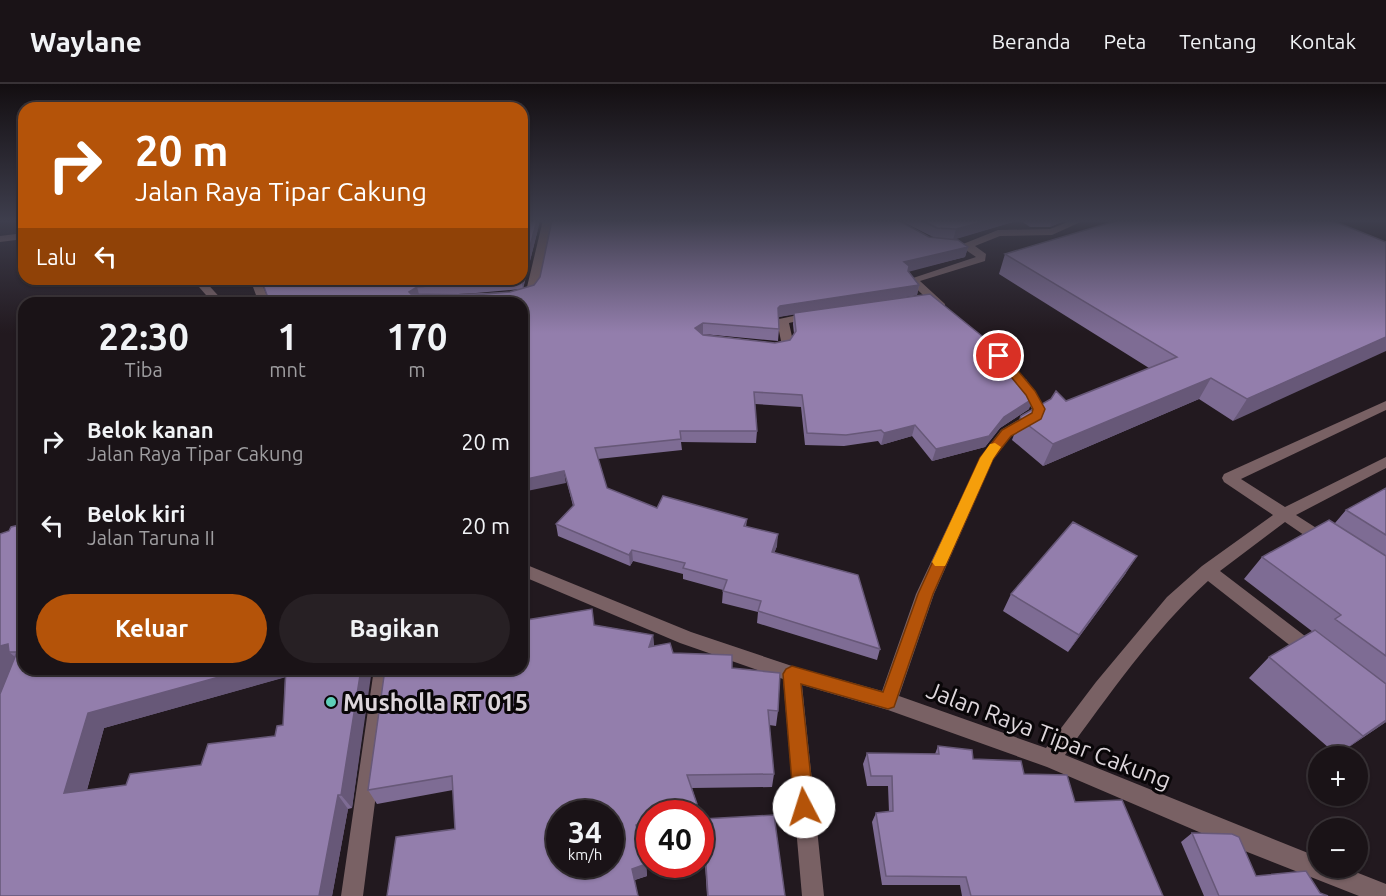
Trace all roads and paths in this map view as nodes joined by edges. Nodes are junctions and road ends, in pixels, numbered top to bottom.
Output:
1 (540, 258) edge
2 (983, 258) edge
3 (202, 285) edge
4 (214, 297) edge
5 (509, 297) edge
6 (822, 314) edge
7 (954, 317) edge
8 (764, 347) edge
9 (1012, 371) edge
10 (1386, 405) edge
11 (1386, 462) edge
12 (1285, 514) junction
13 (1340, 551) edge
14 (1208, 571) junction
15 (528, 572) edge
16 (1330, 666) edge
17 (792, 674) junction
18 (382, 675) edge
19 (888, 701) junction
20 (1050, 759) junction
21 (1386, 895) edge
22 (352, 896) edge
23 (813, 896) edge

1 - 5 street
2 - 7 street
3 - 4 street
6 - 8 street
9 - 19 street
10 - 12 street
11 - 12 street
12 - 13 street
12 - 14 street
14 - 16 street
14 - 20 street
15 - 17 street, Jalan Raya Tipar Cakung
17 - 19 street, Jalan Raya Tipar Cakung
17 - 23 street
18 - 22 street
19 - 20 street, Jalan Raya Tipar Cakung
20 - 21 street, Jalan Raya Tipar Cakung

